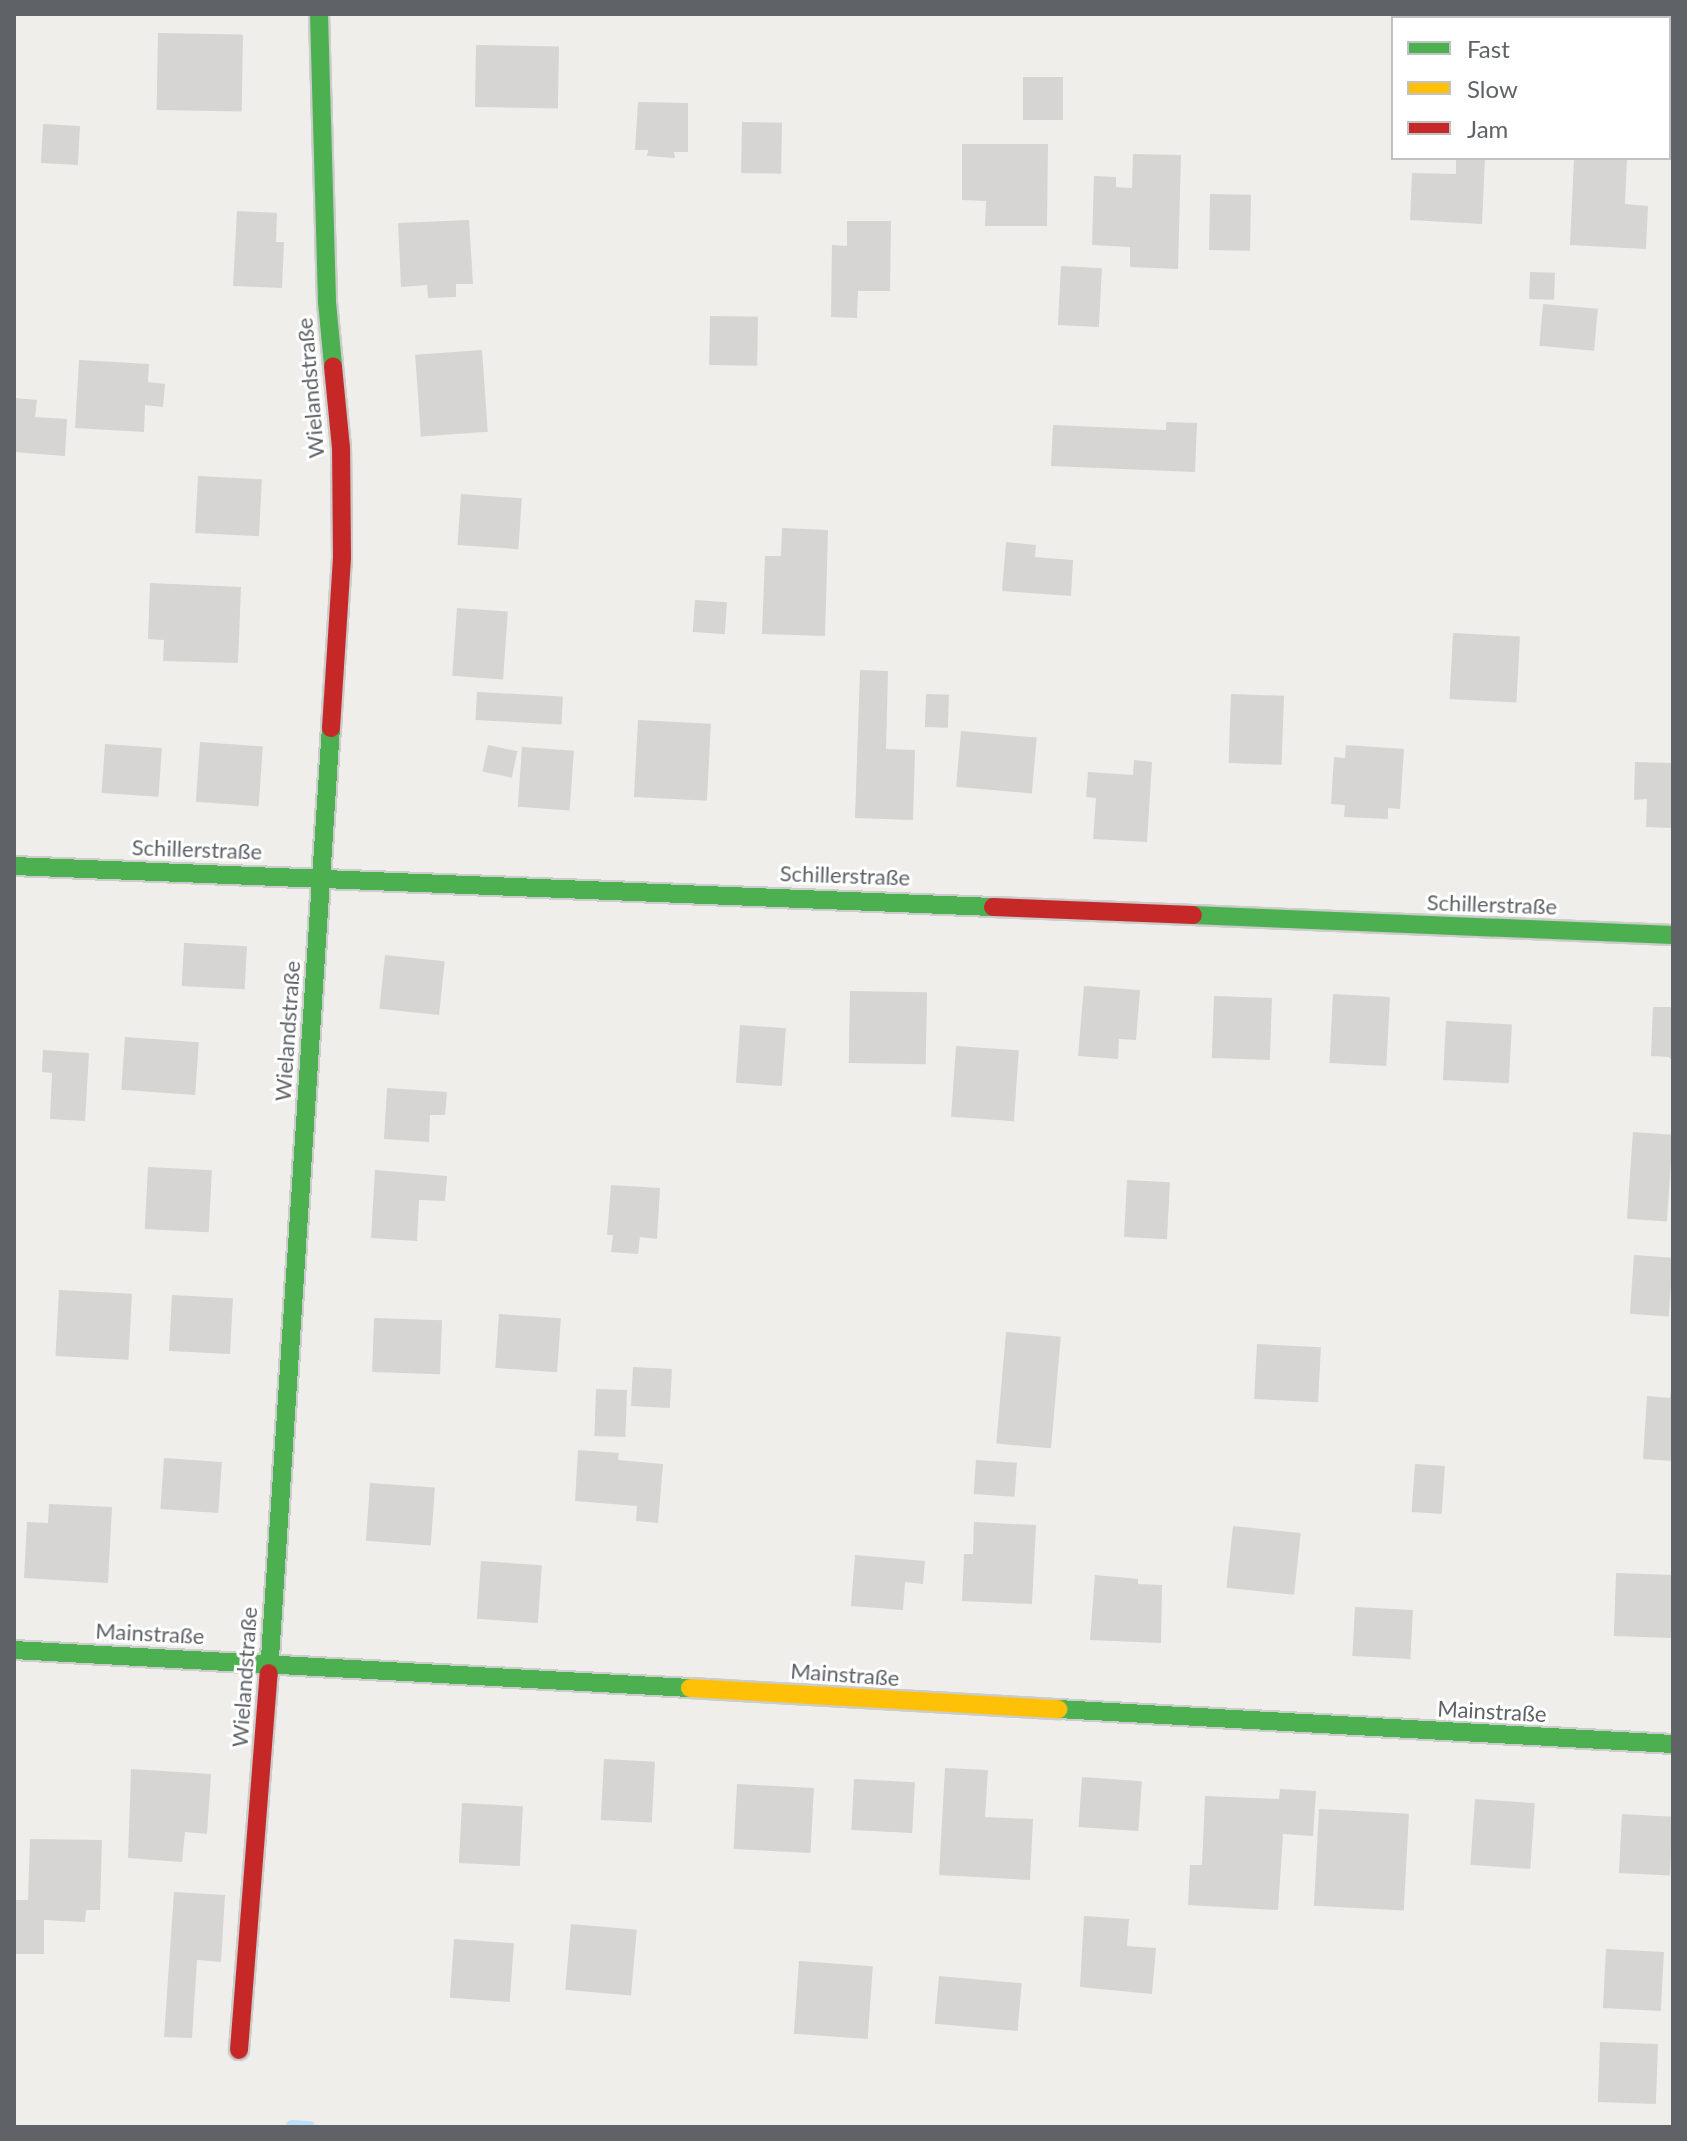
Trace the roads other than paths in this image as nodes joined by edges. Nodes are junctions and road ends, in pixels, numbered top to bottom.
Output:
1 (319, 14) edge
2 (1482, 14) edge
3 (1536, 16) edge
4 (14, 866) edge
5 (321, 877) junction
6 (1673, 935) edge
7 (14, 1650) edge
8 (270, 1663) junction
9 (1673, 1744) edge
10 (239, 2050) dead end

1 - 5 street, Wielandstraße
2 - 3 street
4 - 5 street, Schillerstraße
5 - 6 street, Schillerstraße
5 - 8 street, Wielandstraße
7 - 8 street, Mainstraße
8 - 9 street, Mainstraße
8 - 10 street, Wielandstraße

